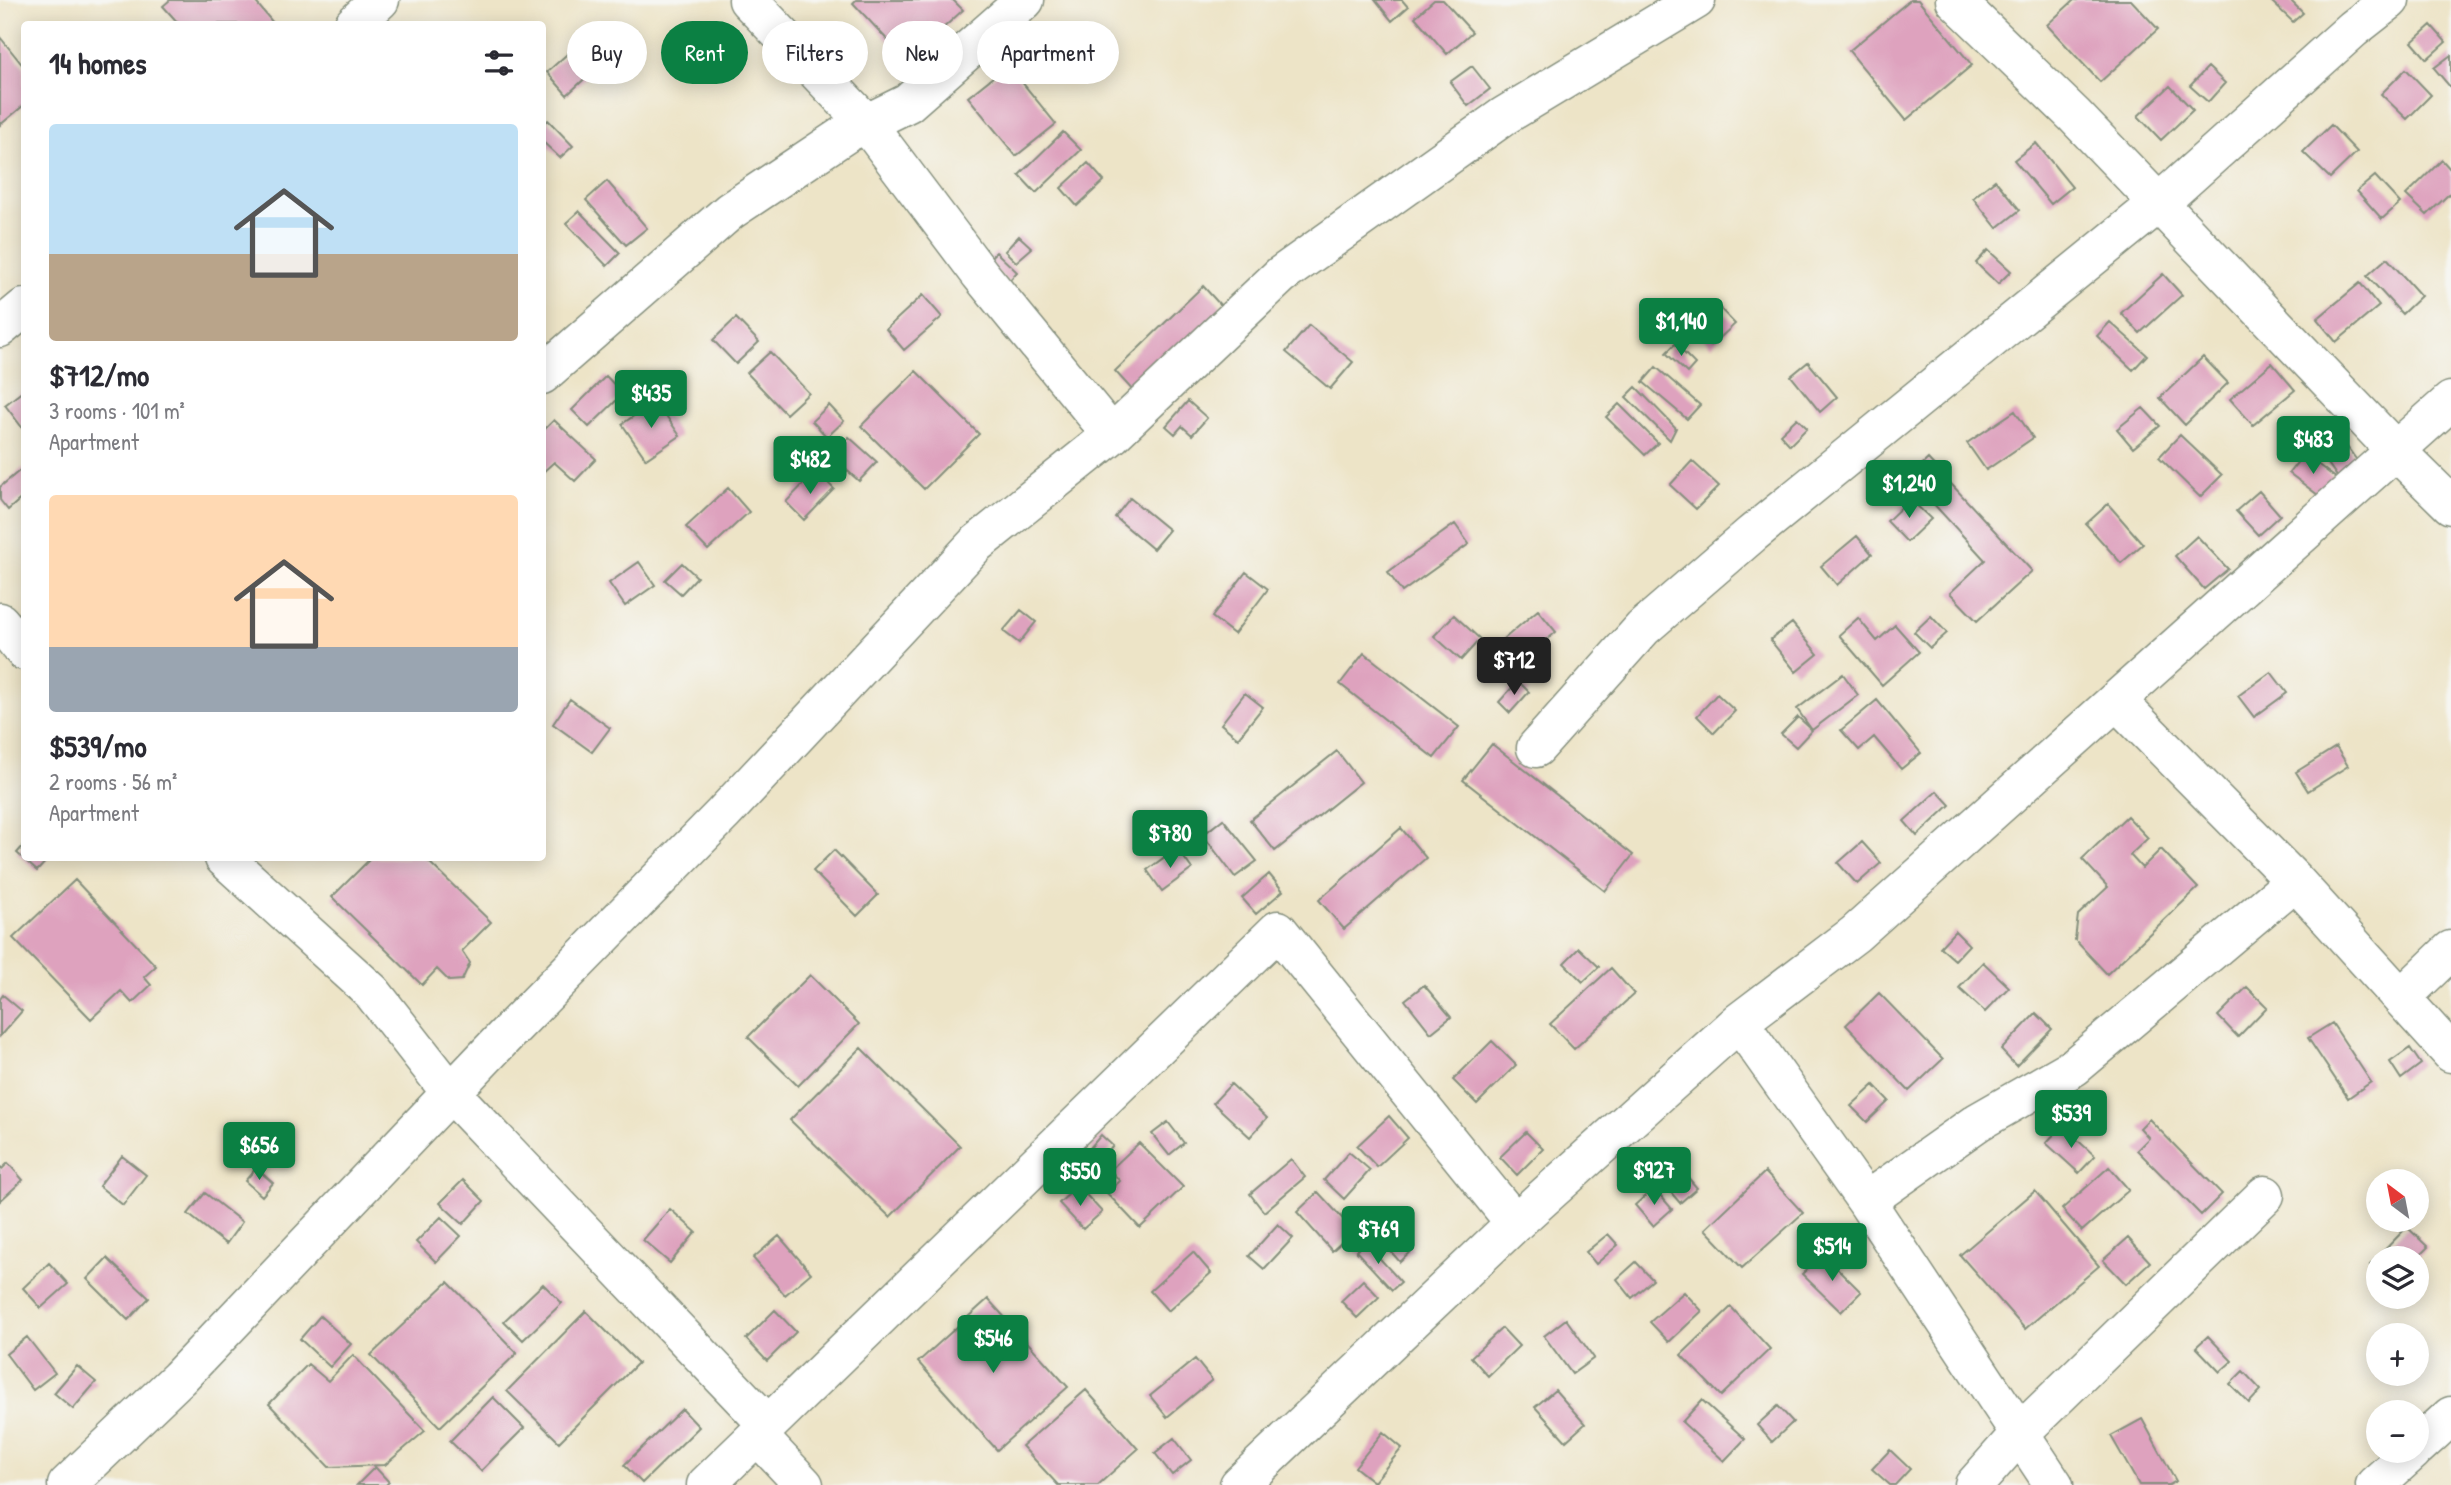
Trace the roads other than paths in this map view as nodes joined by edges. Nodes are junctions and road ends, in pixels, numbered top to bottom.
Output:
1 (380, 0) edge
2 (748, 0) edge
3 (1025, 0) edge
4 (1696, 0) edge
5 (1955, 0) edge
6 (2390, 0) edge
7 (357, 21) edge
8 (867, 124) junction
9 (2159, 203) junction
10 (21, 310) edge
11 (0, 328) edge
12 (546, 372) edge
13 (2451, 401) edge
14 (1112, 435) junction
15 (2396, 451) junction
16 (2451, 505) edge
17 (0, 622) edge
18 (21, 647) edge
19 (2117, 701) junction
20 (1536, 748) dead end
21 (227, 861) edge
22 (2294, 881) junction
23 (2451, 950) edge
24 (2402, 998) junction
25 (1739, 1022) junction
26 (2451, 1053) edge
27 (451, 1093) junction
28 (2265, 1195) dead end
29 (1866, 1201) junction
30 (1515, 1223) junction
31 (2451, 1416) edge
32 (763, 1430) junction
33 (2021, 1432) junction
34 (2429, 1436) edge
35 (2399, 1463) edge
36 (67, 1485) edge
37 (706, 1485) edge
38 (804, 1485) edge
39 (1239, 1485) edge
40 (1974, 1485) edge
41 (2053, 1485) edge
42 (2375, 1485) edge

1 - 7 street
2 - 8 street
3 - 8 street
4 - 14 street
5 - 9 street
6 - 9 street
8 - 12 street
8 - 14 street
9 - 15 street
9 - 20 street
10 - 11 street
13 - 15 street
14 - 27 street
15 - 16 street
15 - 19 street
17 - 18 street
19 - 22 street
19 - 25 street
21 - 27 street
22 - 24 street
22 - 29 street
23 - 24 street
24 - 26 street
25 - 29 street
25 - 30 street
27 - 32 street
27 - 36 street
28 - 33 street
29 - 33 street
30 - 32 street
30 - 39 street
31 - 34 street
32 - 37 street
32 - 38 street
33 - 40 street
33 - 41 street
35 - 42 street

